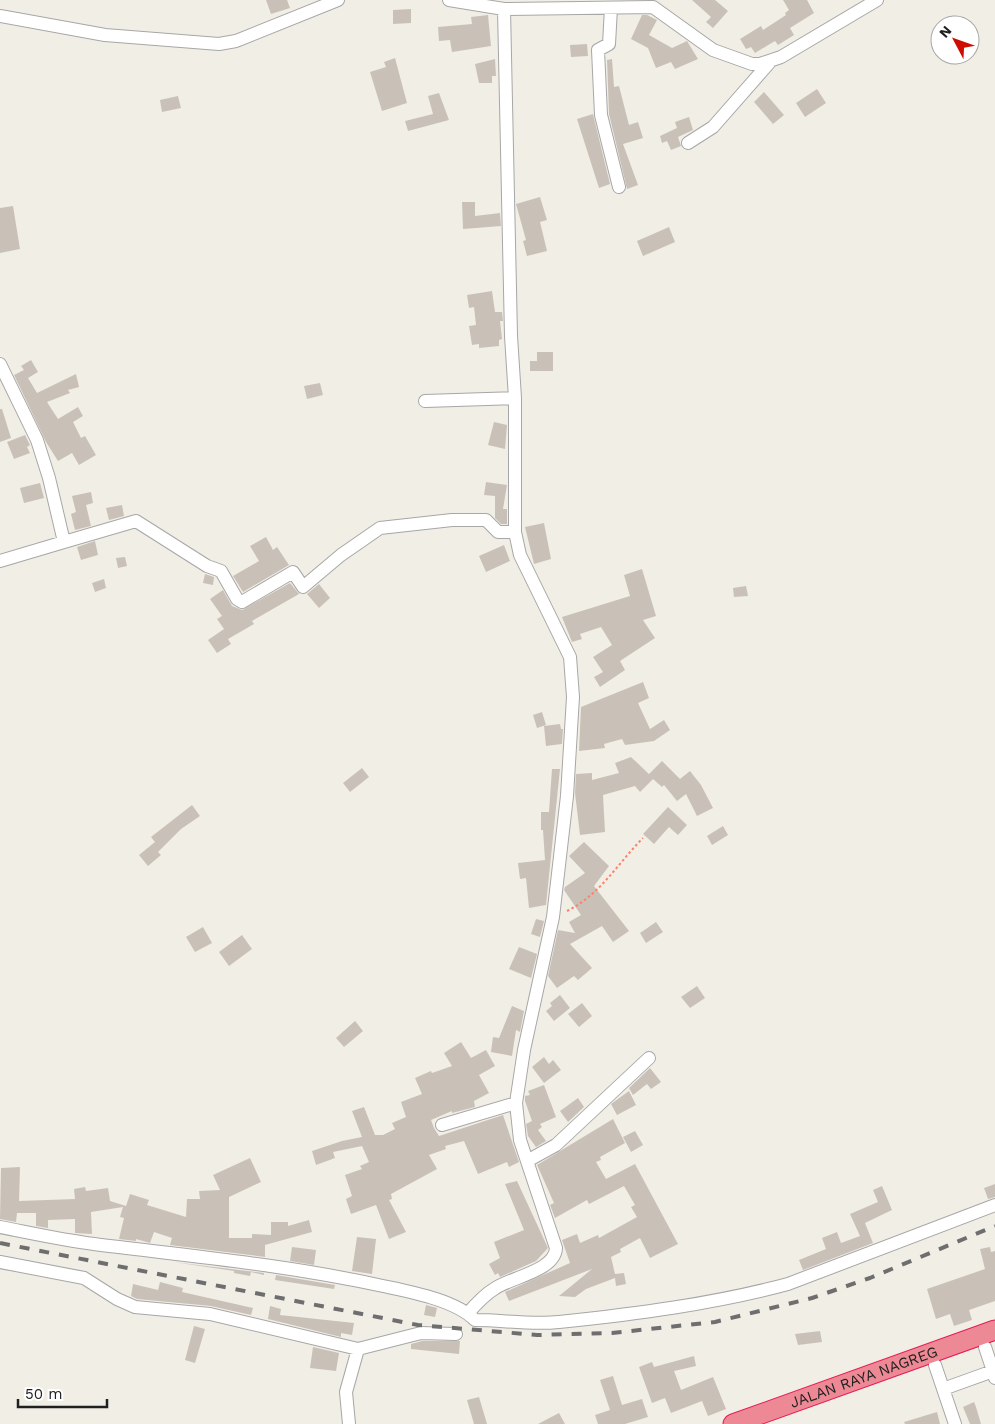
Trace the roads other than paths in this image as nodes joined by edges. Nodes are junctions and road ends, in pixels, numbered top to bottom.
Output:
1 (338, 0) edge
2 (449, 0) edge
3 (877, 0) edge
4 (656, 3) edge
5 (524, 5) edge
6 (611, 8) junction
7 (504, 9) junction
8 (0, 16) edge
9 (770, 62) junction
10 (688, 143) dead end
11 (619, 187) dead end
12 (0, 364) edge
13 (515, 398) junction
14 (425, 401) dead end
15 (515, 532) junction
16 (64, 542) junction
17 (0, 561) edge
18 (649, 1058) dead end
19 (516, 1103) junction
20 (442, 1125) dead end
21 (527, 1161) junction
22 (995, 1205) edge
23 (0, 1227) edge
24 (0, 1262) edge
25 (468, 1313) junction
26 (995, 1330) edge
27 (456, 1334) dead end
28 (990, 1345) edge
29 (358, 1349) junction
30 (935, 1365) junction
31 (994, 1374) edge
32 (943, 1389) junction
33 (741, 1423) edge
34 (349, 1424) edge
35 (773, 1424) edge
36 (955, 1424) edge

1 - 8 street
2 - 7 street
3 - 9 street
4 - 6 street
4 - 9 street
5 - 6 street
5 - 7 street
6 - 11 street
7 - 13 street
9 - 10 street
12 - 16 street
13 - 14 street
13 - 15 street
15 - 16 street
15 - 19 street
16 - 17 street
18 - 21 street
19 - 20 street
19 - 21 street
21 - 25 street
22 - 25 street
23 - 25 street
24 - 29 street
26 - 33 highway, JALAN RAYA NAGREG
27 - 29 street
28 - 30 highway, JALAN RAYA NAGREG
28 - 31 street
29 - 34 street
30 - 32 street
30 - 35 highway, JALAN RAYA NAGREG
31 - 32 street
32 - 36 street

